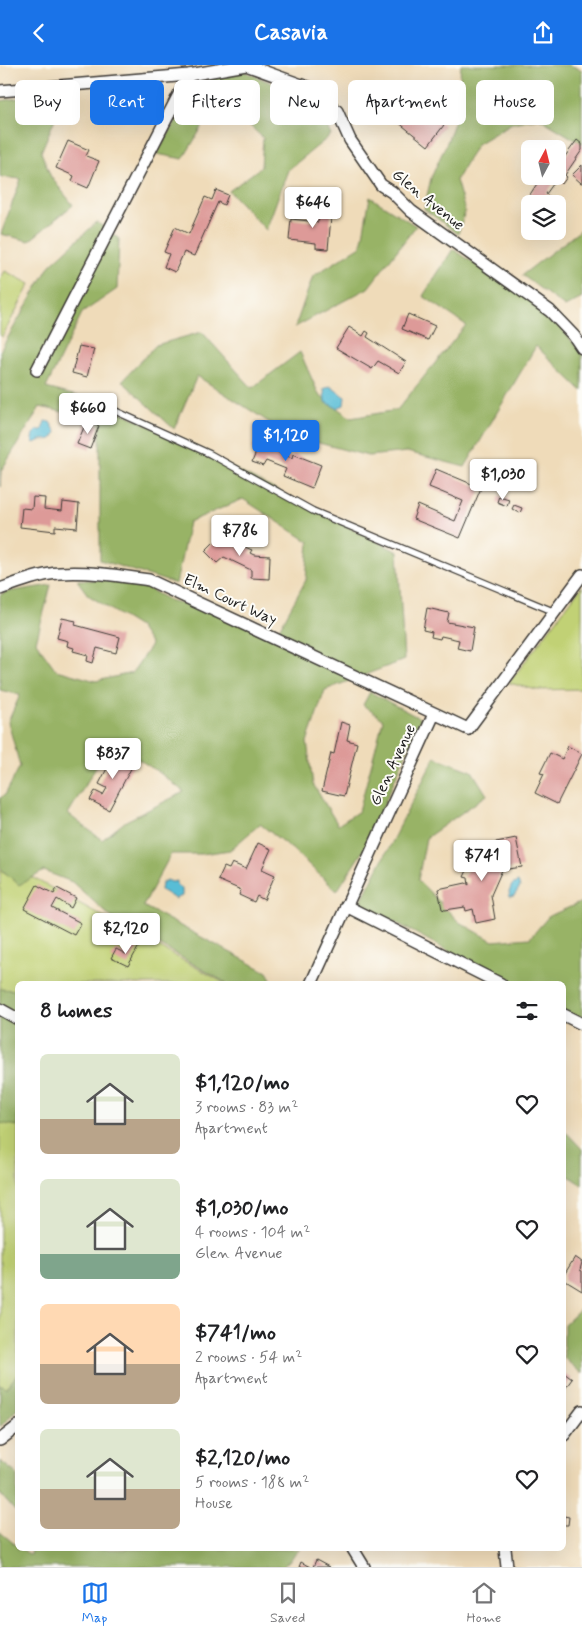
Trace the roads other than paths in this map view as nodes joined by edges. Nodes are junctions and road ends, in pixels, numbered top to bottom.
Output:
1 (189, 75) junction
2 (0, 91) edge
3 (582, 347) edge
4 (37, 370) dead end
5 (111, 409) dead end
6 (582, 575) edge
7 (0, 589) edge
8 (555, 612) junction
9 (434, 714) junction
10 (346, 906) junction
11 (312, 981) edge
12 (495, 981) edge
13 (0, 1009) edge
14 (566, 1016) edge
15 (15, 1017) edge
16 (582, 1024) edge
17 (582, 1411) edge
18 (15, 1428) edge
19 (566, 1432) edge
20 (0, 1440) edge
21 (354, 1551) edge
22 (504, 1551) edge
23 (364, 1567) edge
24 (506, 1567) edge

1 - 2 street, Glen Avenue
1 - 3 street, Glen Avenue
1 - 4 street
5 - 8 lane
6 - 8 street, Glen Avenue
7 - 9 street, Elm Court Way
8 - 9 street, Glen Avenue
9 - 10 street, Glen Avenue
10 - 11 street, Glen Avenue
10 - 12 street
13 - 15 street
14 - 16 street
17 - 19 street
18 - 20 street
21 - 23 street
22 - 24 street

